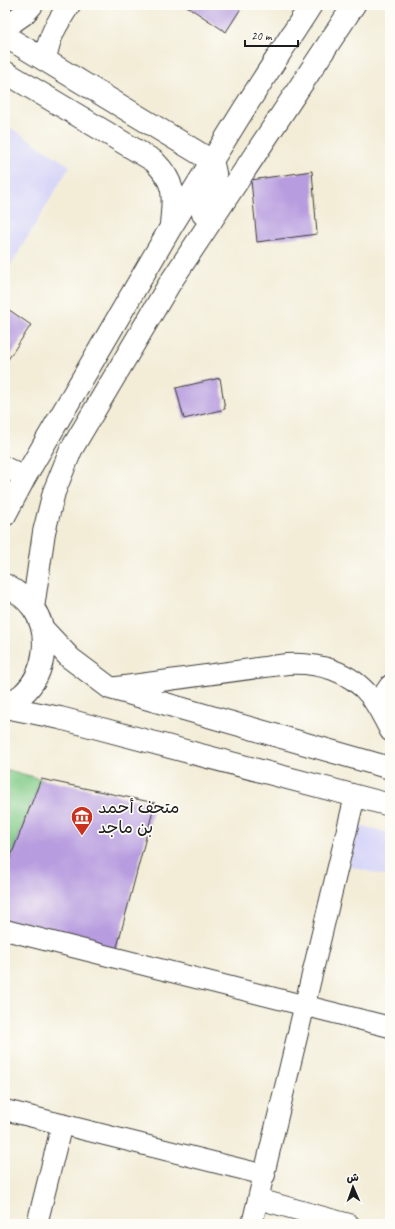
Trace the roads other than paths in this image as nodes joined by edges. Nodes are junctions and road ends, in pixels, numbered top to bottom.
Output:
1 (32, 5) edge
2 (69, 5) edge
3 (311, 5) edge
4 (354, 5) edge
5 (5, 27) edge
6 (5, 36) edge
7 (45, 60) junction
8 (5, 72) edge
9 (29, 86) junction
10 (126, 110) junction
11 (212, 160) junction
12 (171, 226) junction
13 (170, 283) junction
14 (5, 467) edge
15 (25, 477) junction
16 (5, 515) edge
17 (5, 585) edge
18 (33, 608) junction
19 (43, 629) junction
20 (390, 685) edge
21 (110, 688) junction
22 (376, 705) junction
23 (5, 706) edge
24 (390, 731) edge
25 (390, 768) edge
26 (355, 796) junction
27 (390, 805) edge
28 (5, 930) edge
29 (304, 1004) junction
30 (390, 1027) edge
31 (5, 1110) edge
32 (62, 1124) junction
33 (265, 1175) junction
34 (258, 1199) junction
35 (37, 1224) edge
36 (252, 1224) edge
37 (349, 1224) edge

1 - 5 street
2 - 7 street
3 - 11 street
4 - 13 street
6 - 7 street
7 - 10 street
8 - 9 street
9 - 10 street
9 - 12 street
10 - 11 street
11 - 12 street
11 - 13 street
12 - 15 street
13 - 18 street
14 - 15 street
15 - 16 street
17 - 18 street
18 - 19 street
19 - 21 street
19 - 23 street
20 - 22 street
21 - 22 street
21 - 25 street
22 - 24 street
23 - 26 street
26 - 27 street
26 - 29 street
28 - 29 street
29 - 30 street
29 - 33 street
31 - 32 street
32 - 33 street
32 - 35 street
33 - 34 street
34 - 36 street
34 - 37 street

